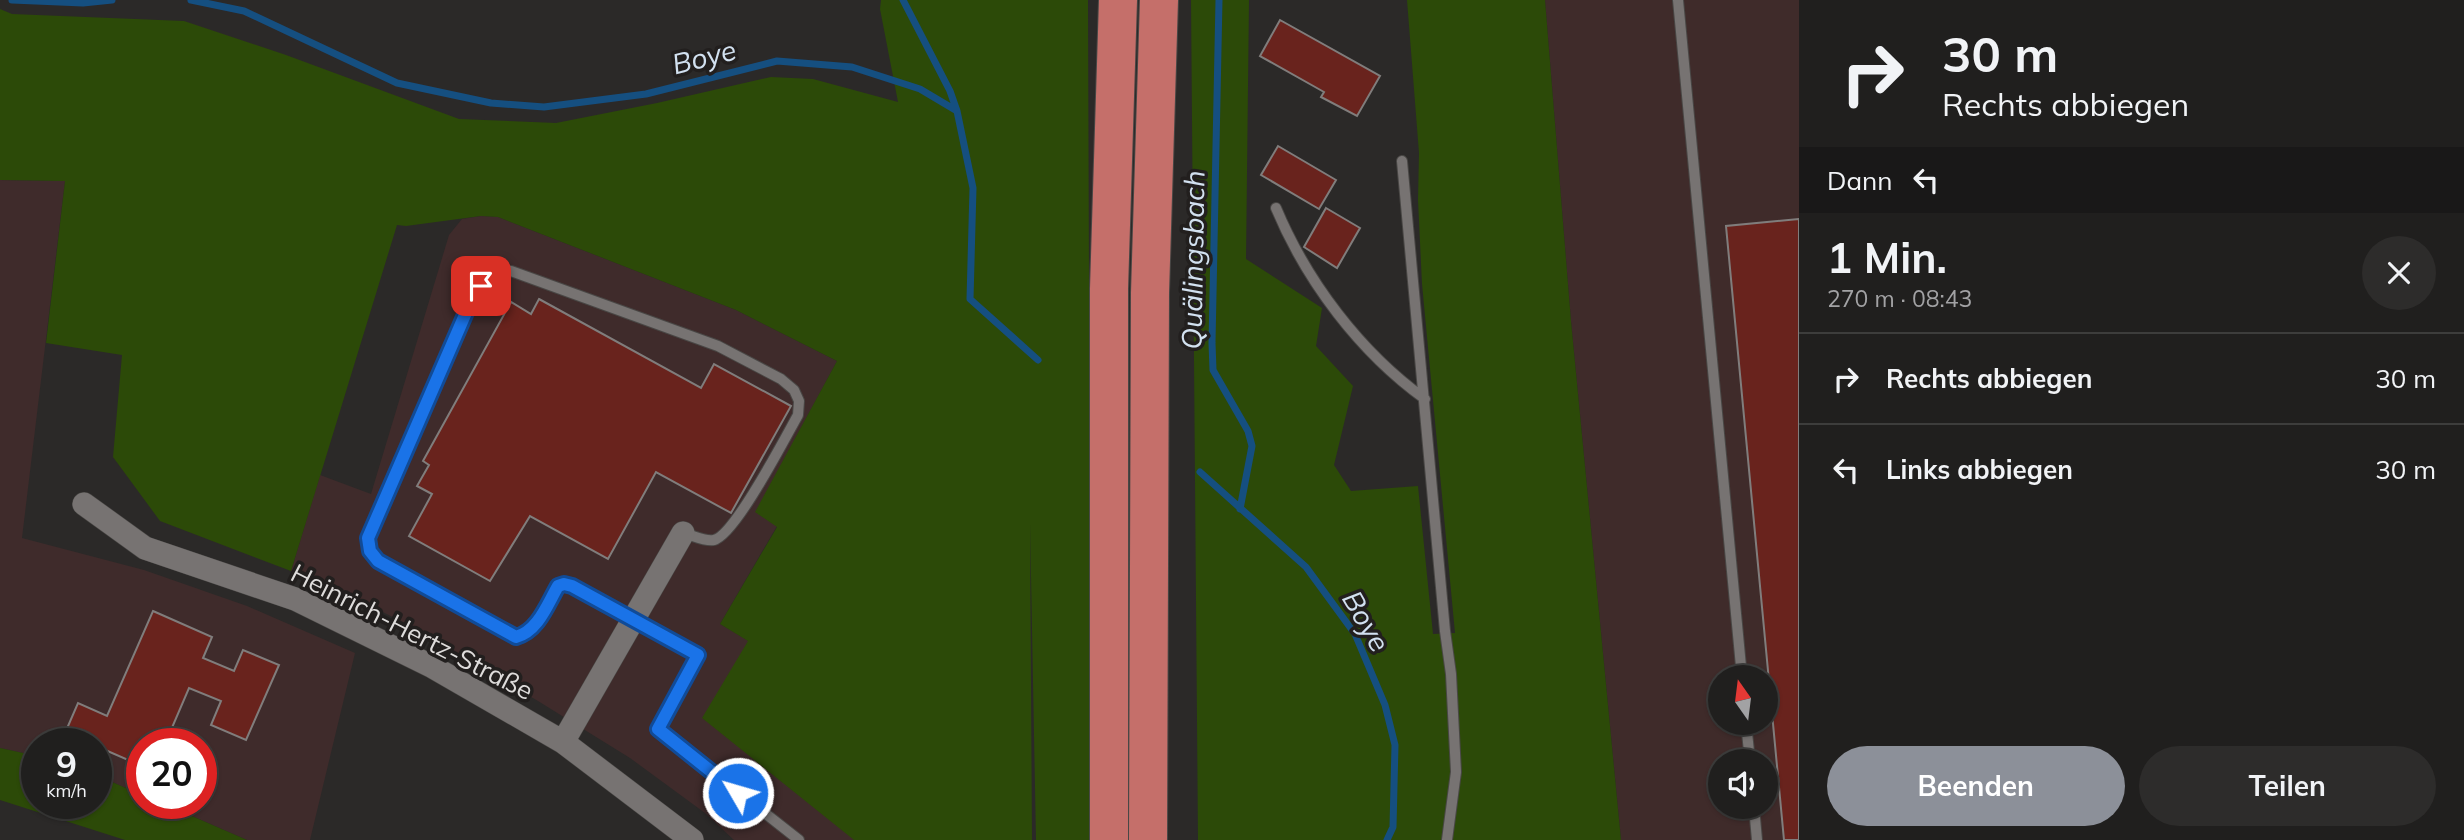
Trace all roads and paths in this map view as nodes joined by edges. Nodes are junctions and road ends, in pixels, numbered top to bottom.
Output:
1 (1118, 0) edge
2 (1159, 0) edge
3 (1678, 0) edge
4 (1402, 161) dead end
5 (1276, 208) dead end
6 (1425, 399) junction
7 (84, 504) dead end
8 (683, 533) joint
9 (634, 618) junction
10 (1741, 665) edge
11 (563, 742) junction
12 (1755, 819) edge
13 (691, 840) edge
14 (799, 840) edge
15 (1109, 840) edge
16 (1148, 840) edge
17 (1447, 840) edge
18 (1757, 840) edge

1 - 15 highway
2 - 16 highway
3 - 10 lane
4 - 6 lane
5 - 6 lane
6 - 17 lane
7 - 11 street, Heinrich-Hertz-Straße
8 - 9 street
8 - 9 lane
9 - 11 street
9 - 14 lane
11 - 13 street, Heinrich-Hertz-Straße
12 - 18 lane

